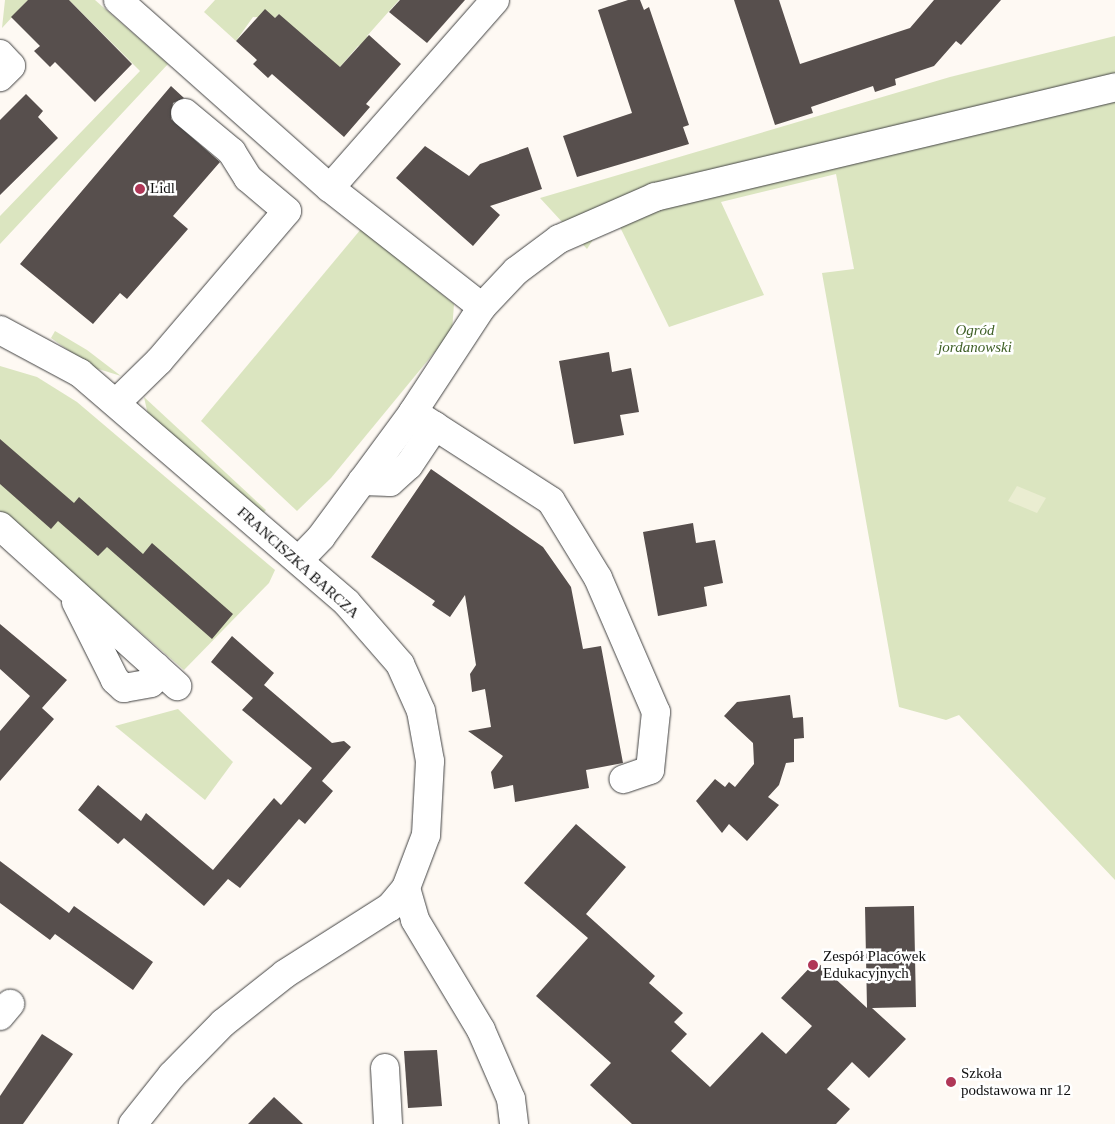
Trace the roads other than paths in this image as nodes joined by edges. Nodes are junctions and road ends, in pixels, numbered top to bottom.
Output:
1 (118, 0) edge
2 (495, 0) edge
3 (0, 54) edge
4 (0, 77) edge
5 (1115, 87) edge
6 (185, 113) dead end
7 (330, 188) junction
8 (482, 307) junction
9 (0, 330) edge
10 (116, 402) junction
11 (424, 419) junction
12 (0, 526) edge
13 (299, 560) junction
14 (68, 588) junction
15 (156, 667) junction
16 (177, 686) dead end
17 (624, 779) dead end
18 (406, 888) junction
19 (385, 1068) dead end
20 (513, 1111) edge
21 (133, 1124) edge
22 (388, 1124) edge
23 (496, 1124) edge

1 - 7 street
2 - 7 street
3 - 4 street
5 - 8 street
6 - 10 street
7 - 8 street
8 - 11 street
9 - 10 street, FRANCISZKA BARCZA
10 - 13 street, FRANCISZKA BARCZA
11 - 13 street
11 - 17 street
12 - 14 street
13 - 18 street, FRANCISZKA BARCZA
14 - 15 street
14 - 15 street
15 - 16 street
18 - 20 street
18 - 21 street, FRANCISZKA BARCZA
19 - 22 street
20 - 23 street

